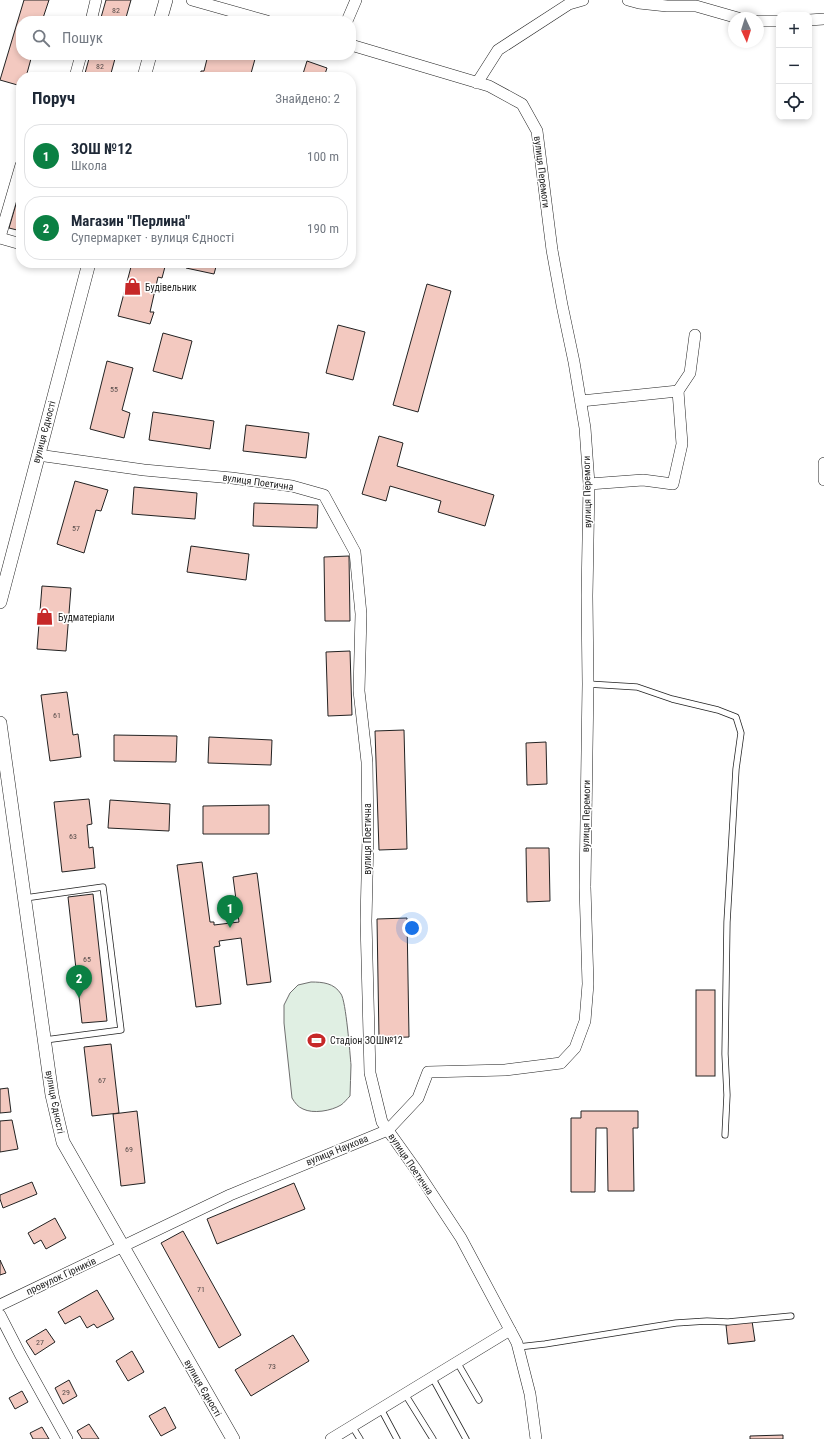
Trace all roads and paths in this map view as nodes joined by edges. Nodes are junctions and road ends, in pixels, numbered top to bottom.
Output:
1 (96, 0) edge
2 (166, 0) edge
3 (192, 0) edge
4 (356, 0) edge
5 (582, 0) edge
6 (628, 0) edge
7 (728, 15) edge
8 (91, 16) edge
9 (161, 16) edge
10 (249, 16) edge
11 (349, 16) edge
12 (824, 19) edge
13 (812, 20) edge
14 (764, 21) edge
15 (776, 21) edge
16 (356, 47) edge
17 (80, 60) edge
18 (149, 60) edge
19 (76, 72) edge
20 (145, 72) edge
21 (477, 83) junction
22 (16, 182) edge
23 (0, 237) edge
24 (16, 242) edge
25 (87, 268) edge
26 (695, 335) dead end
27 (678, 391) junction
28 (581, 401) junction
29 (38, 455) junction
30 (824, 463) edge
31 (824, 480) edge
32 (589, 484) junction
33 (0, 602) edge
34 (588, 684) junction
35 (0, 723) edge
36 (1, 738) edge
37 (25, 898) junction
38 (45, 1040) junction
39 (560, 1063) joint
40 (388, 1130) junction
41 (725, 1135) dead end
42 (123, 1246) junction
43 (0, 1305) edge
44 (0, 1315) edge
45 (791, 1316) dead end
46 (510, 1330) junction
47 (518, 1347) junction
48 (457, 1361) junction
49 (432, 1377) junction
50 (405, 1394) junction
51 (479, 1400) dead end
52 (381, 1409) junction
53 (352, 1426) junction
54 (66, 1439) edge
55 (233, 1439) edge
56 (331, 1439) edge
57 (360, 1439) edge
58 (397, 1439) edge
59 (433, 1439) edge
60 (466, 1439) edge
61 (536, 1439) edge

1 - 8 street
2 - 9 street
3 - 10 street
4 - 11 street
5 - 21 street
6 - 7 street
12 - 13 street
14 - 15 street
16 - 21 street, вулиця Перемоги
17 - 19 street
18 - 20 street
21 - 28 street, вулиця Перемоги
22 - 23 street
23 - 24 street
25 - 29 street, вулиця Єдності
26 - 27 street
27 - 28 street
27 - 32 street
28 - 32 street, вулиця Перемоги
29 - 33 street, вулиця Єдності
29 - 40 street, вулиця Поетична
30 - 31 street
32 - 34 street, вулиця Перемоги
34 - 39 street, вулиця Перемоги
34 - 41 lane
35 - 36 street, вулиця Єдності
36 - 37 street, вулиця Єдності
37 - 38 street, вулиця Єдності
37 - 38 lane
38 - 42 street, вулиця Єдності
39 - 40 street, вулиця Наукова
40 - 42 street, вулиця Наукова
40 - 46 street, вулиця Поетична
42 - 43 street, провулок Гірників
42 - 55 street, вулиця Єдності
44 - 54 street
45 - 47 lane
46 - 47 street, вулиця Поетична
46 - 48 street
47 - 61 street, вулиця Поетична
48 - 49 street
48 - 51 lane
49 - 50 street
49 - 60 lane
50 - 52 street
50 - 59 lane
52 - 53 street
52 - 58 lane
53 - 56 street
53 - 57 lane

